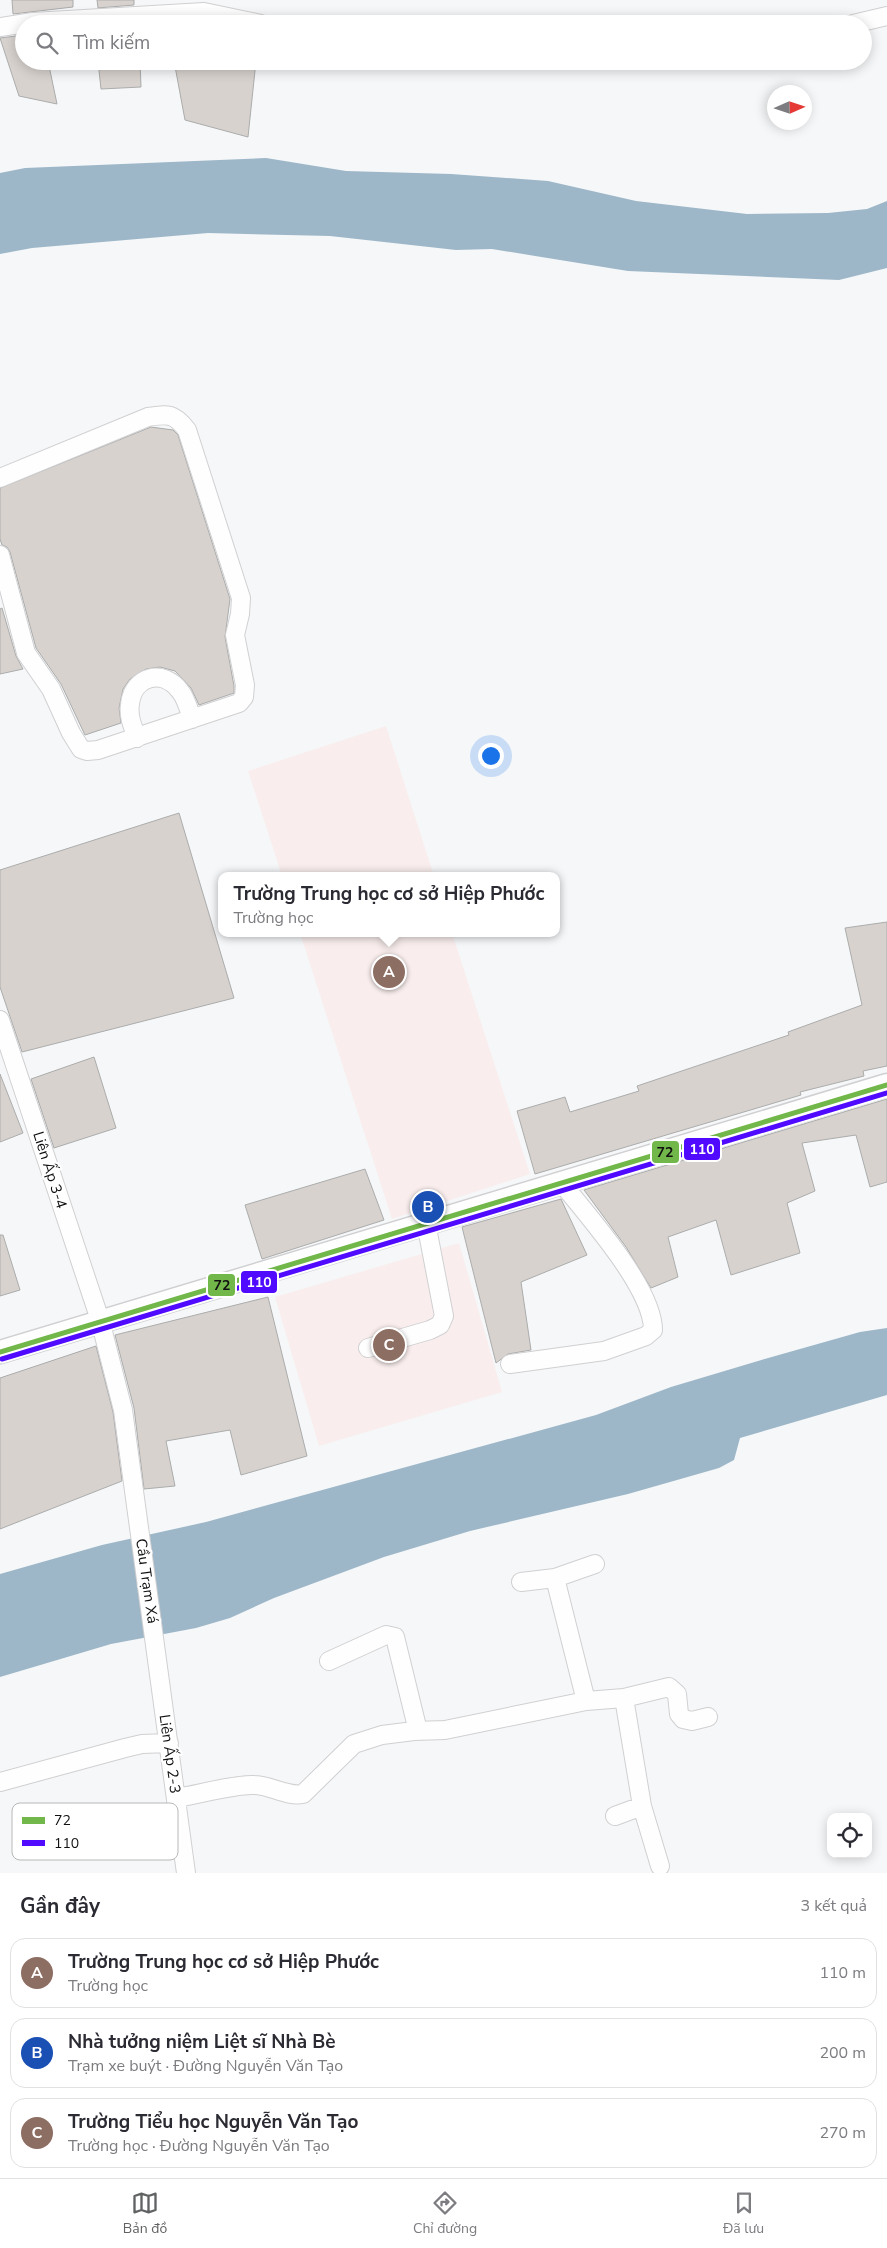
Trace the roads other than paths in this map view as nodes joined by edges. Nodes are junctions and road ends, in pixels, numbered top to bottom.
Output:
1 (153, 15) edge
2 (218, 15) edge
3 (887, 16) edge
4 (872, 20) edge
5 (15, 25) edge
6 (0, 27) edge
7 (0, 478) edge
8 (0, 555) edge
9 (6, 593) edge
10 (192, 719) junction
11 (137, 738) junction
12 (0, 1020) edge
13 (887, 1085) edge
14 (561, 1182) junction
15 (426, 1223) junction
16 (100, 1320) junction
17 (368, 1348) dead end
18 (0, 1352) edge
19 (510, 1364) dead end
20 (595, 1564) dead end
21 (555, 1578) junction
22 (521, 1582) dead end
23 (330, 1661) dead end
24 (158, 1665) joint
25 (624, 1698) junction
26 (586, 1701) junction
27 (708, 1717) dead end
28 (418, 1731) junction
29 (169, 1743) junction
30 (0, 1782) edge
31 (176, 1798) junction
32 (177, 1803) edge
33 (642, 1806) junction
34 (178, 1813) edge
35 (615, 1816) dead end
36 (660, 1866) dead end
37 (186, 1873) edge

1 - 2 street
3 - 4 street
5 - 6 street
7 - 10 street
8 - 9 street
9 - 11 street
10 - 11 street
10 - 11 street
12 - 16 street, Liên Ấp 3-4
13 - 14 main road
14 - 15 main road
14 - 19 street
15 - 16 main road
15 - 17 street
16 - 18 main road
16 - 24 street, Cầu Trạm Xá
20 - 21 street
21 - 22 street
21 - 26 street
23 - 28 street
24 - 29 street, Liên Ấp 2-3
25 - 26 street
25 - 27 street
25 - 33 street
26 - 28 street
28 - 31 street
29 - 30 street
29 - 31 street, Liên Ấp 2-3
31 - 32 street, Liên Ấp 2-3
33 - 35 street
33 - 36 street
34 - 37 street, Liên Ấp 2-3

